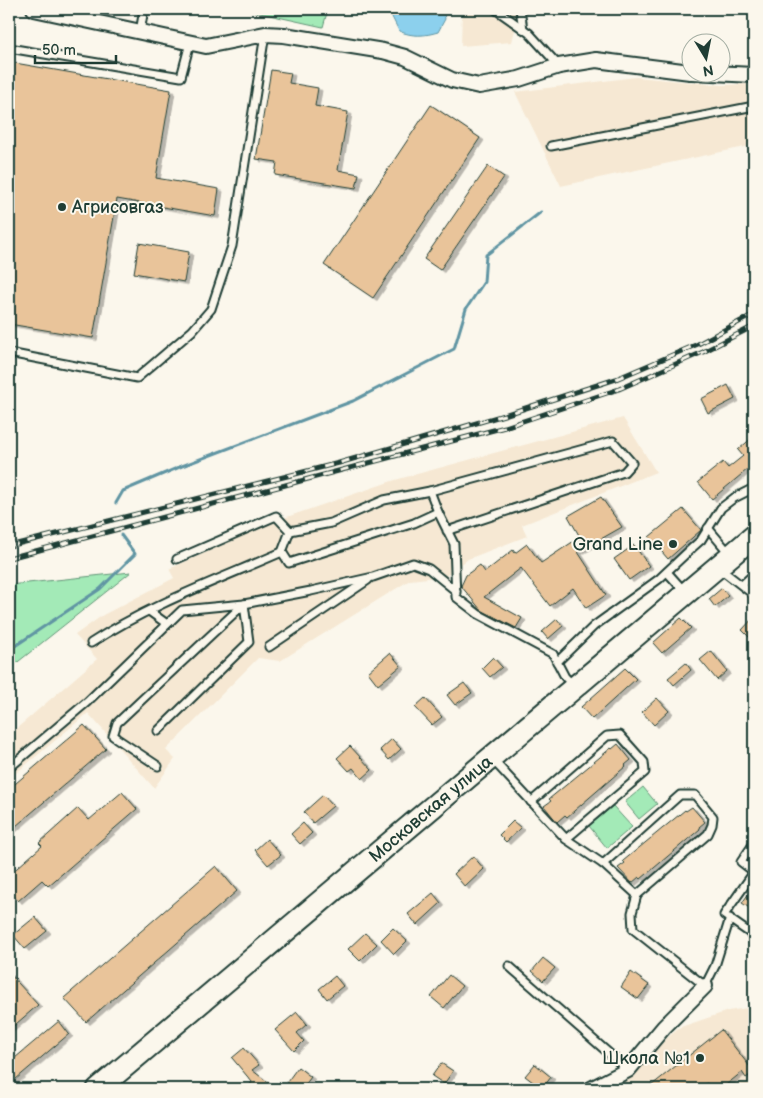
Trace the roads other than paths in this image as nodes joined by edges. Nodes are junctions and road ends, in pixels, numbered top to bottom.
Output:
1 (34, 9) edge
2 (144, 9) edge
3 (495, 9) edge
4 (520, 9) edge
5 (523, 29) junction
6 (140, 32) junction
7 (265, 34) junction
8 (190, 43) junction
9 (9, 48) edge
10 (559, 66) junction
11 (680, 71) edge
12 (730, 74) edge
13 (754, 75) edge
14 (754, 106) edge
15 (551, 146) dead end
16 (9, 353) edge
17 (753, 490) edge
18 (430, 491) junction
19 (438, 512) junction
20 (708, 528) junction
21 (290, 530) junction
22 (447, 531) junction
23 (754, 536) edge
24 (282, 552) junction
25 (177, 559) dead end
26 (724, 561) junction
27 (667, 572) junction
28 (754, 574) edge
29 (372, 576) junction
30 (742, 585) junction
31 (456, 591) junction
32 (686, 593) junction
33 (754, 595) edge
34 (180, 596) junction
35 (244, 604) junction
36 (182, 610) junction
37 (149, 612) junction
38 (166, 624) junction
39 (91, 643) dead end
40 (268, 647) dead end
41 (557, 662) junction
42 (574, 686) junction
43 (158, 731) dead end
44 (490, 757) junction
45 (158, 766) dead end
46 (9, 768) edge
47 (531, 802) junction
48 (566, 839) junction
49 (754, 843) edge
50 (603, 864) junction
51 (754, 872) edge
52 (637, 895) junction
53 (730, 918) junction
54 (754, 936) edge
55 (509, 966) dead end
56 (705, 986) junction
57 (628, 1070) junction
58 (107, 1087) edge
59 (591, 1089) edge

1 - 6 street
2 - 6 lane
3 - 5 lane
4 - 5 lane
5 - 10 lane
6 - 8 street
7 - 8 street
7 - 10 street
7 - 16 lane
8 - 9 lane
10 - 11 street
12 - 13 street
14 - 15 lane
17 - 20 lane
18 - 19 lane
18 - 21 lane
18 - 22 lane
19 - 22 lane
19 - 24 lane
20 - 26 lane
20 - 27 lane
21 - 24 lane
21 - 25 lane
22 - 31 lane
23 - 26 main road, Московская улица
24 - 34 lane
26 - 30 lane
26 - 32 main road, Московская улица
27 - 32 lane
27 - 41 lane
28 - 30 lane
29 - 31 lane
29 - 35 lane
29 - 40 lane
30 - 33 lane
31 - 41 lane
32 - 42 main road, Московская улица
34 - 36 lane
34 - 37 lane
35 - 36 lane
35 - 43 lane
35 - 45 lane
36 - 38 lane
37 - 38 lane
37 - 39 lane
38 - 46 lane
41 - 42 lane
42 - 44 main road, Московская улица
44 - 47 lane
44 - 58 main road, Московская улица
47 - 48 lane
47 - 48 lane
48 - 50 lane
49 - 51 lane
50 - 52 lane
50 - 52 lane
51 - 53 lane
52 - 56 lane
53 - 54 lane
53 - 56 lane
55 - 57 lane
56 - 57 street
57 - 59 street

